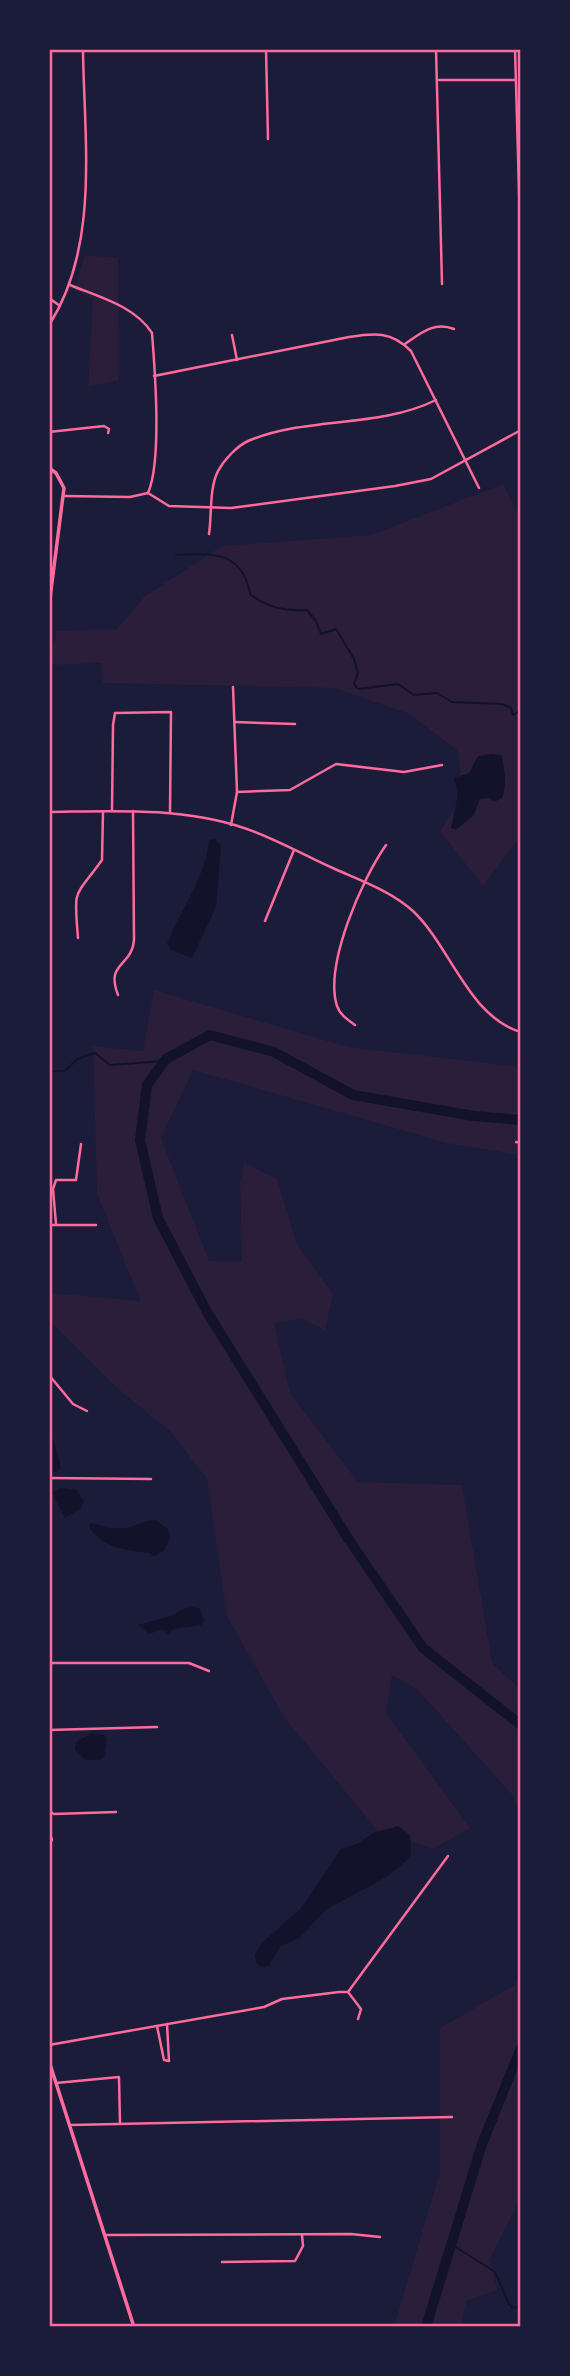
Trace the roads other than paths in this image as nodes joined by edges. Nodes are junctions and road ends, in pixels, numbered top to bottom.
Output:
1 (83, 49) edge
2 (266, 49) edge
3 (436, 49) edge
4 (515, 49) edge
5 (437, 80) junction
6 (516, 80) junction
7 (268, 139) dead end
8 (521, 260) edge
9 (442, 284) dead end
10 (70, 285) junction
11 (49, 298) edge
12 (60, 306) junction
13 (49, 325) edge
14 (453, 329) dead end
15 (232, 335) dead end
16 (405, 344) junction
17 (237, 360) junction
18 (154, 376) junction
19 (436, 400) junction
20 (521, 430) edge
21 (49, 432) edge
22 (108, 433) dead end
23 (466, 460) junction
24 (49, 468) edge
25 (479, 488) dead end
26 (148, 493) junction
27 (64, 496) junction
28 (213, 507) junction
29 (209, 534) dead end
30 (49, 606) edge
31 (233, 687) dead end
32 (235, 722) junction
33 (295, 724) dead end
34 (442, 765) dead end
35 (237, 792) junction
36 (103, 811) junction
37 (112, 811) junction
38 (133, 811) junction
39 (49, 812) edge
40 (170, 812) junction
41 (231, 825) junction
42 (386, 845) dead end
43 (293, 850) junction
44 (365, 883) junction
45 (265, 921) dead end
46 (79, 938) dead end
47 (118, 995) dead end
48 (355, 1025) dead end
49 (521, 1032) edge
50 (81, 1144) dead end
51 (55, 1224) junction
52 (49, 1225) edge
53 (96, 1225) dead end
54 (49, 1376) edge
55 (87, 1411) dead end
56 (49, 1478) edge
57 (151, 1479) dead end
58 (49, 1663) edge
59 (209, 1671) dead end
60 (157, 1727) dead end
61 (49, 1730) edge
62 (49, 1811) edge
63 (116, 1812) dead end
64 (49, 1830) edge
65 (49, 1843) edge
66 (448, 1856) dead end
67 (348, 1992) junction
68 (358, 2020) dead end
69 (167, 2024) junction
70 (157, 2026) junction
71 (49, 2045) edge
72 (49, 2061) edge
73 (56, 2083) junction
74 (452, 2117) dead end
75 (120, 2123) junction
76 (70, 2126) junction
77 (105, 2235) junction
78 (302, 2235) junction
79 (380, 2237) dead end
80 (222, 2262) dead end
81 (134, 2327) edge

1 - 10 street
2 - 7 street
3 - 5 street
4 - 6 street
5 - 6 street
5 - 9 street
6 - 8 street
10 - 12 street
10 - 18 street
11 - 12 street
12 - 13 street
14 - 16 street
15 - 17 street
16 - 17 street
16 - 19 street
17 - 18 street
18 - 26 street
19 - 23 street
19 - 28 street
20 - 23 street
21 - 22 street
23 - 25 street
23 - 28 street
24 - 27 main road
26 - 27 street
26 - 28 street
27 - 30 main road
28 - 29 street
31 - 32 street
32 - 33 street
32 - 35 street
34 - 35 street
35 - 41 street
36 - 37 street
36 - 39 street
36 - 46 street
37 - 38 street
37 - 40 street
38 - 40 street
38 - 47 street
40 - 41 street
41 - 43 street
42 - 44 street
43 - 44 street
43 - 45 street
44 - 48 street
44 - 49 street
50 - 51 street
51 - 52 street
51 - 53 street
54 - 55 street
56 - 57 street
58 - 59 street
60 - 61 street
62 - 63 street
64 - 65 street
66 - 67 street
67 - 68 street
67 - 69 street
69 - 70 street
69 - 70 street
70 - 71 street
72 - 73 main road
73 - 75 street
73 - 76 main road
74 - 75 street
75 - 76 street
76 - 77 main road
77 - 78 street
77 - 81 main road
78 - 79 street
78 - 80 street

